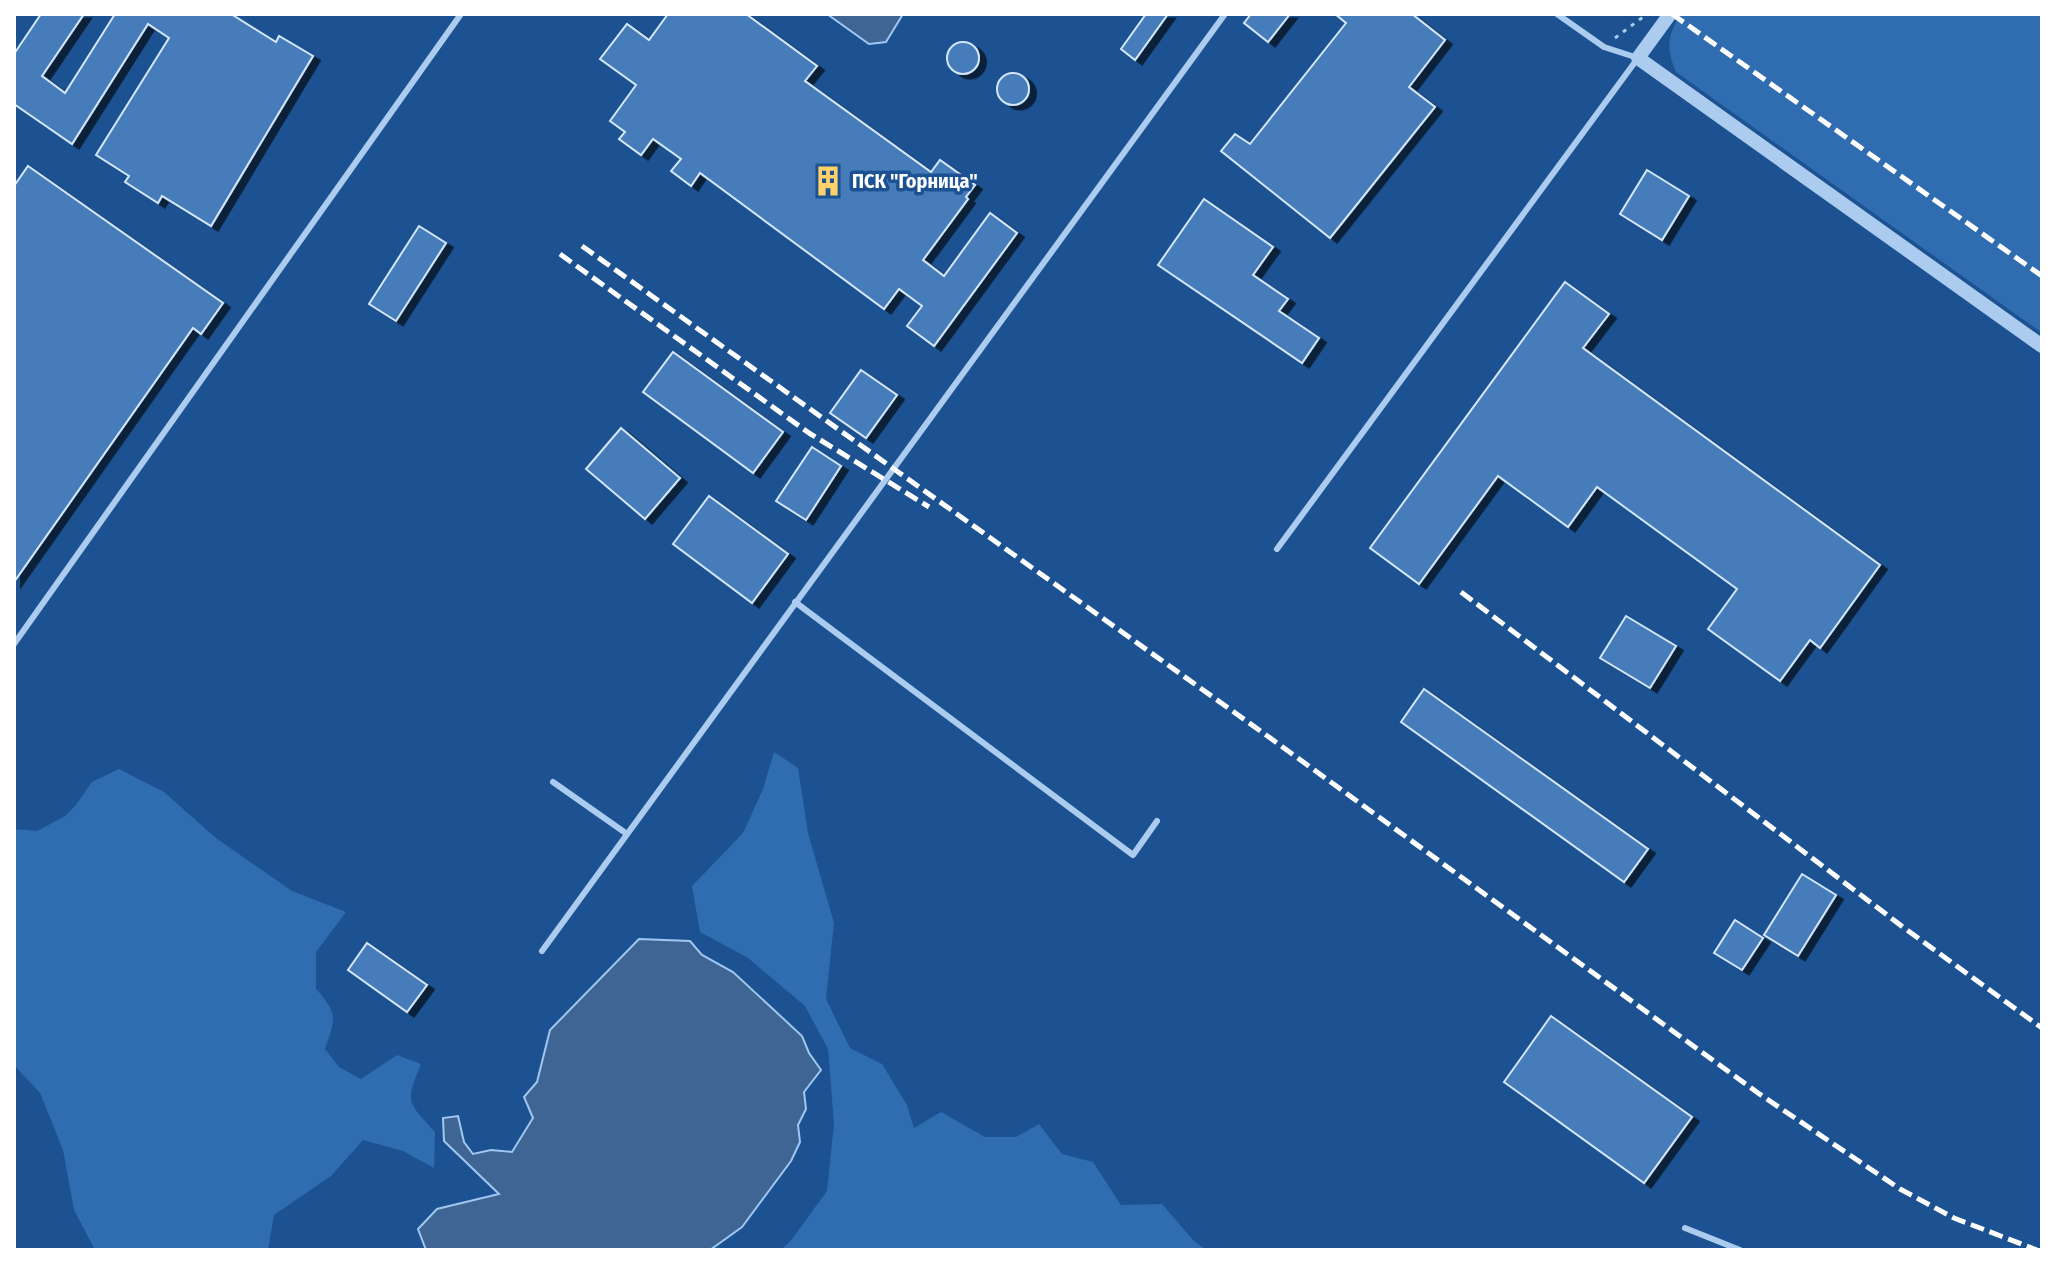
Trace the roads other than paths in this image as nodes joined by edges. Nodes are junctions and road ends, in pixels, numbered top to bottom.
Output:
1 (461, 14) edge
2 (1225, 14) edge
3 (1557, 14) edge
4 (1670, 14) edge
5 (1638, 58) junction
6 (2042, 346) edge
7 (1277, 549) dead end
8 (795, 602) junction
9 (14, 644) edge
10 (553, 782) dead end
11 (1157, 821) dead end
12 (627, 834) junction
13 (542, 951) dead end
14 (1685, 1228) dead end
15 (1740, 1250) edge

1 - 9 lane
2 - 8 lane
3 - 5 lane
4 - 5 street
5 - 6 street
5 - 7 lane
8 - 11 lane
8 - 12 lane
10 - 12 lane
12 - 13 lane
14 - 15 lane

